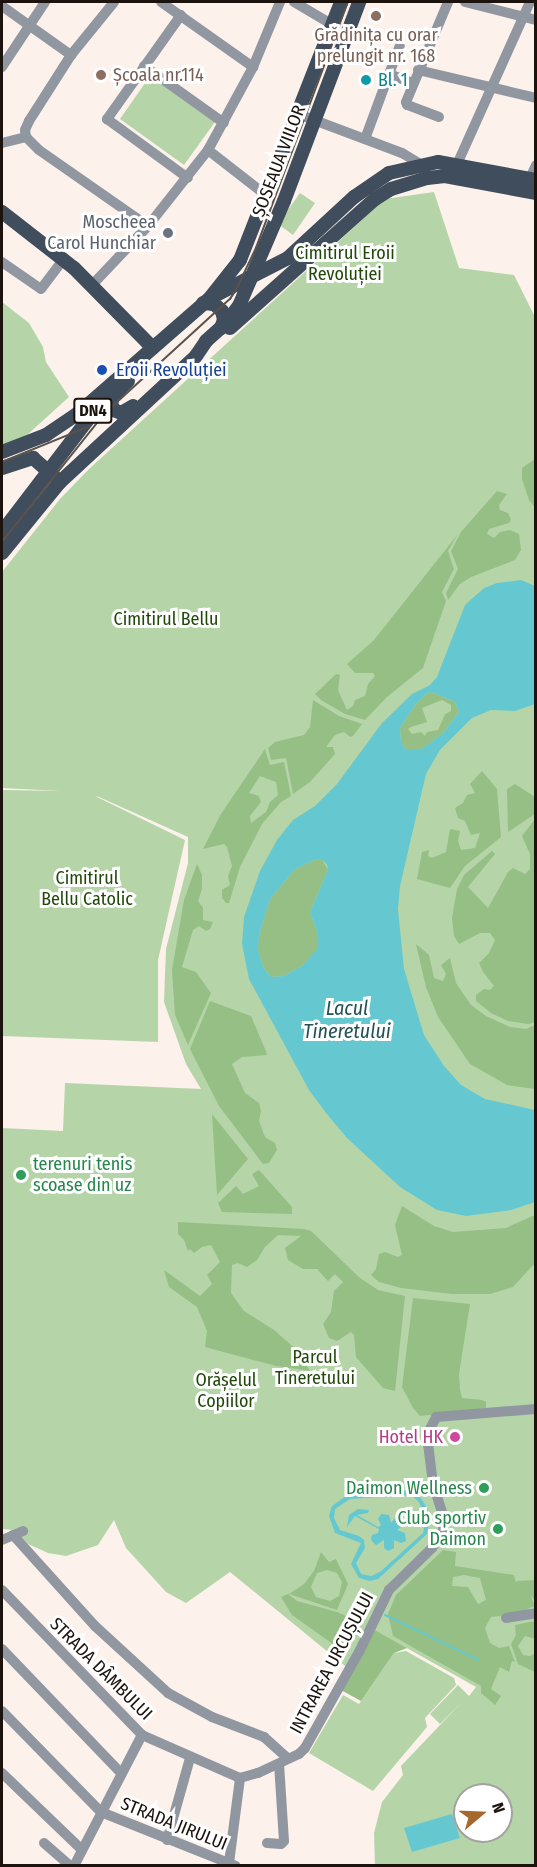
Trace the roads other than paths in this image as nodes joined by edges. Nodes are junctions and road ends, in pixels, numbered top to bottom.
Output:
1 (45, 2) edge
2 (114, 2) edge
3 (161, 2) edge
4 (280, 2) edge
5 (294, 2) edge
6 (341, 2) edge
7 (359, 2) edge
8 (448, 2) edge
9 (465, 2) edge
10 (530, 2) edge
11 (2, 6) edge
12 (181, 15) junction
13 (523, 17) junction
14 (536, 20) edge
15 (28, 24) junction
16 (333, 25) junction
17 (400, 45) dead end
18 (71, 55) junction
19 (144, 66) junction
20 (2, 67) edge
21 (253, 67) junction
22 (418, 70) junction
23 (389, 74) junction
24 (413, 83) junction
25 (490, 87) junction
26 (536, 98) edge
27 (298, 114) junction
28 (439, 117) dead end
29 (314, 120) junction
30 (224, 123) junction
31 (26, 137) junction
32 (365, 139) junction
33 (2, 143) edge
34 (208, 150) junction
35 (402, 153) junction
36 (438, 162) junction
37 (420, 164) junction
38 (536, 165) edge
39 (454, 170) junction
40 (188, 178) junction
41 (428, 178) junction
42 (533, 179) edge
43 (536, 193) edge
44 (267, 196) junction
45 (2, 212) edge
46 (148, 226) junction
47 (64, 259) junction
48 (2, 262) edge
49 (251, 276) junction
50 (92, 285) junction
51 (206, 301) junction
52 (221, 328) junction
53 (148, 352) junction
54 (196, 356) junction
55 (154, 393) junction
56 (2, 452) edge
57 (20, 461) junction
58 (2, 468) edge
59 (50, 472) junction
60 (60, 482) junction
61 (38, 487) junction
62 (2, 532) edge
63 (2, 554) edge
64 (536, 1409) edge
65 (2, 1540) edge
66 (2, 1590) edge
67 (536, 1613) edge
68 (506, 1618) dead end
69 (2, 1649) edge
70 (2, 1711) edge
71 (142, 1735) junction
72 (190, 1758) junction
73 (283, 1761) junction
74 (2, 1773) edge
75 (122, 1773) junction
76 (240, 1778) junction
77 (101, 1812) junction
78 (167, 1840) junction
79 (44, 1843) dead end
80 (267, 1843) dead end
81 (82, 1850) junction
82 (232, 1864) edge
83 (74, 1865) edge

1 - 15 street
2 - 18 street
3 - 12 street
4 - 21 street
5 - 16 street
6 - 16 main road, ȘOSEAUA VIILOR
7 - 29 main road, ȘOSEAUA VIILOR
8 - 22 street
9 - 13 street
10 - 13 street
11 - 15 street
12 - 19 street
12 - 21 street
13 - 14 street
13 - 25 street
15 - 18 street
15 - 20 street
16 - 27 main road, ȘOSEAUA VIILOR
17 - 23 street
18 - 31 street
19 - 30 street
19 - 40 street
21 - 30 street
22 - 24 street
22 - 25 street
23 - 24 street
23 - 32 street
24 - 28 street
25 - 26 street
25 - 39 street
27 - 29 street
27 - 44 main road, ȘOSEAUA VIILOR
29 - 32 street
29 - 49 main road, ȘOSEAUA VIILOR
30 - 34 street
31 - 33 street
31 - 46 street
32 - 35 street
34 - 40 street
34 - 44 street
35 - 36 street
35 - 37 street
36 - 37 main road
36 - 39 main road
37 - 41 main road
37 - 49 main road
38 - 42 street
39 - 41 main road
39 - 42 main road
39 - 43 main road
40 - 46 street
41 - 54 main road
44 - 51 main road, ȘOSEAUA VIILOR
45 - 47 main road
46 - 50 street
47 - 48 street
47 - 50 main road
49 - 51 main road
49 - 52 main road, ȘOSEAUA VIILOR
50 - 53 main road
51 - 52 main road
51 - 53 main road
52 - 54 main road, ȘOSEAUA VIILOR
53 - 55 main road
53 - 56 main road
53 - 59 main road, DN4
54 - 55 main road
55 - 60 main road
57 - 58 main road
57 - 59 main road
57 - 61 main road
59 - 60 main road
59 - 61 main road, DN4
60 - 63 main road
61 - 62 main road, DN4
64 - 73 street, INTRAREA URCUȘULUI
65 - 73 street, INTRAREA URCUȘULUI
66 - 71 street, STRADA DÂMBULUI
67 - 68 street
69 - 75 street
70 - 77 street
71 - 72 street, STRADA DÂMBULUI
71 - 75 street
72 - 76 street, STRADA DÂMBULUI
72 - 78 street
73 - 76 street
73 - 80 street
74 - 81 street
75 - 77 street
76 - 82 street
77 - 78 street, STRADA JIRULUI
77 - 81 street
78 - 82 street, STRADA JIRULUI
79 - 83 street
81 - 83 street

